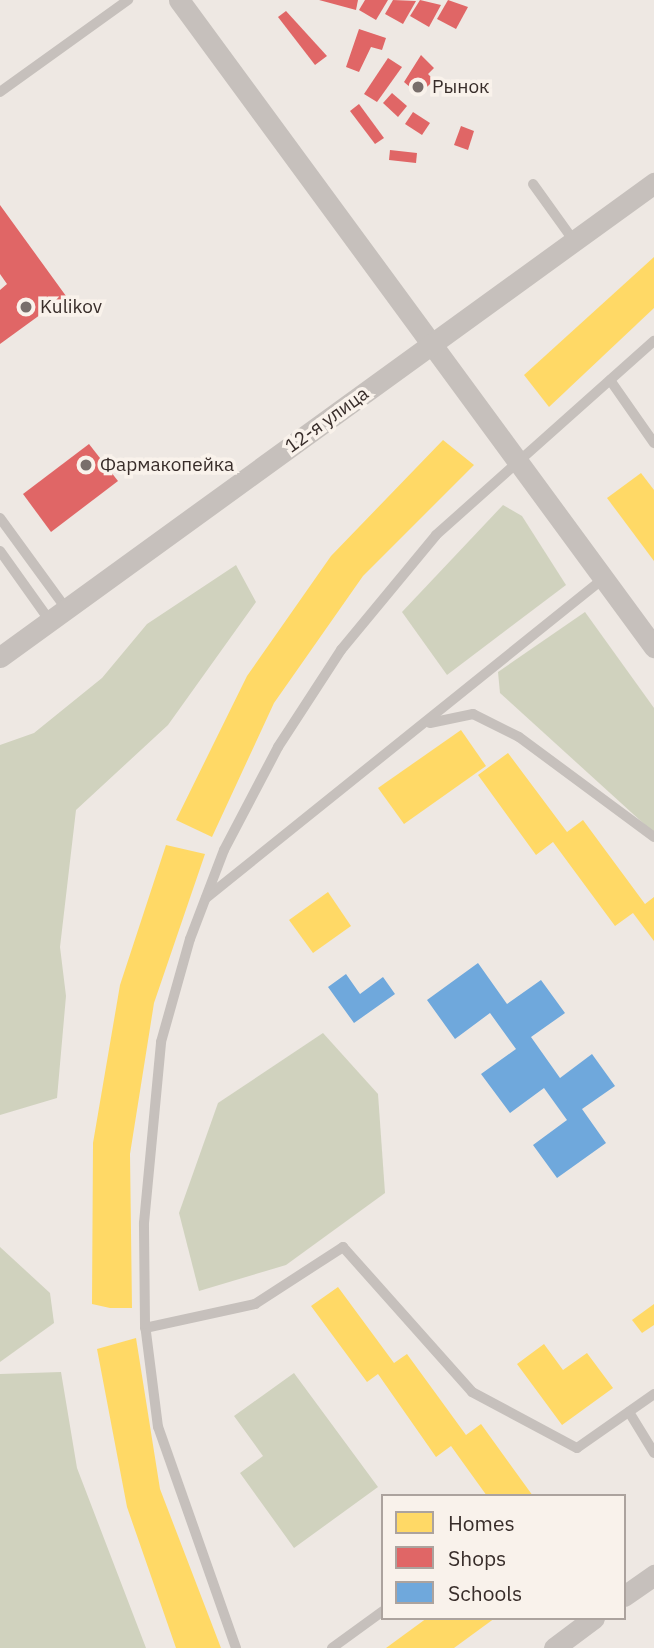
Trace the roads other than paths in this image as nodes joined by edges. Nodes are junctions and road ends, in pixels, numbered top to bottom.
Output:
1 (128, 0) edge
2 (179, 0) edge
3 (0, 92) edge
4 (654, 183) edge
5 (533, 184) dead end
6 (574, 242) junction
7 (654, 341) edge
8 (431, 345) junction
9 (610, 380) junction
10 (654, 443) edge
11 (517, 462) junction
12 (0, 518) edge
13 (0, 551) edge
14 (604, 578) junction
15 (58, 614) junction
16 (654, 647) edge
17 (0, 657) edge
18 (427, 723) junction
19 (654, 837) edge
20 (206, 898) junction
21 (145, 1328) junction
22 (654, 1394) edge
23 (629, 1412) junction
24 (654, 1452) edge
25 (654, 1574) edge
26 (626, 1595) edge
27 (381, 1612) edge
28 (591, 1620) edge
29 (236, 1648) edge
30 (332, 1648) edge
31 (554, 1648) edge

1 - 3 lane
2 - 8 street
4 - 6 street, 12-я улица
5 - 6 lane
6 - 8 street, 12-я улица
7 - 9 lane
8 - 11 street
8 - 15 street, 12-я улица
9 - 10 lane
9 - 11 lane
11 - 14 street
11 - 20 lane
12 - 15 lane
13 - 15 lane
14 - 16 street
14 - 18 lane
15 - 17 street, 12-я улица
18 - 19 lane
18 - 20 lane
20 - 21 lane
21 - 23 lane
21 - 29 lane
22 - 23 lane
23 - 24 lane
25 - 26 street
27 - 30 lane
28 - 31 street

